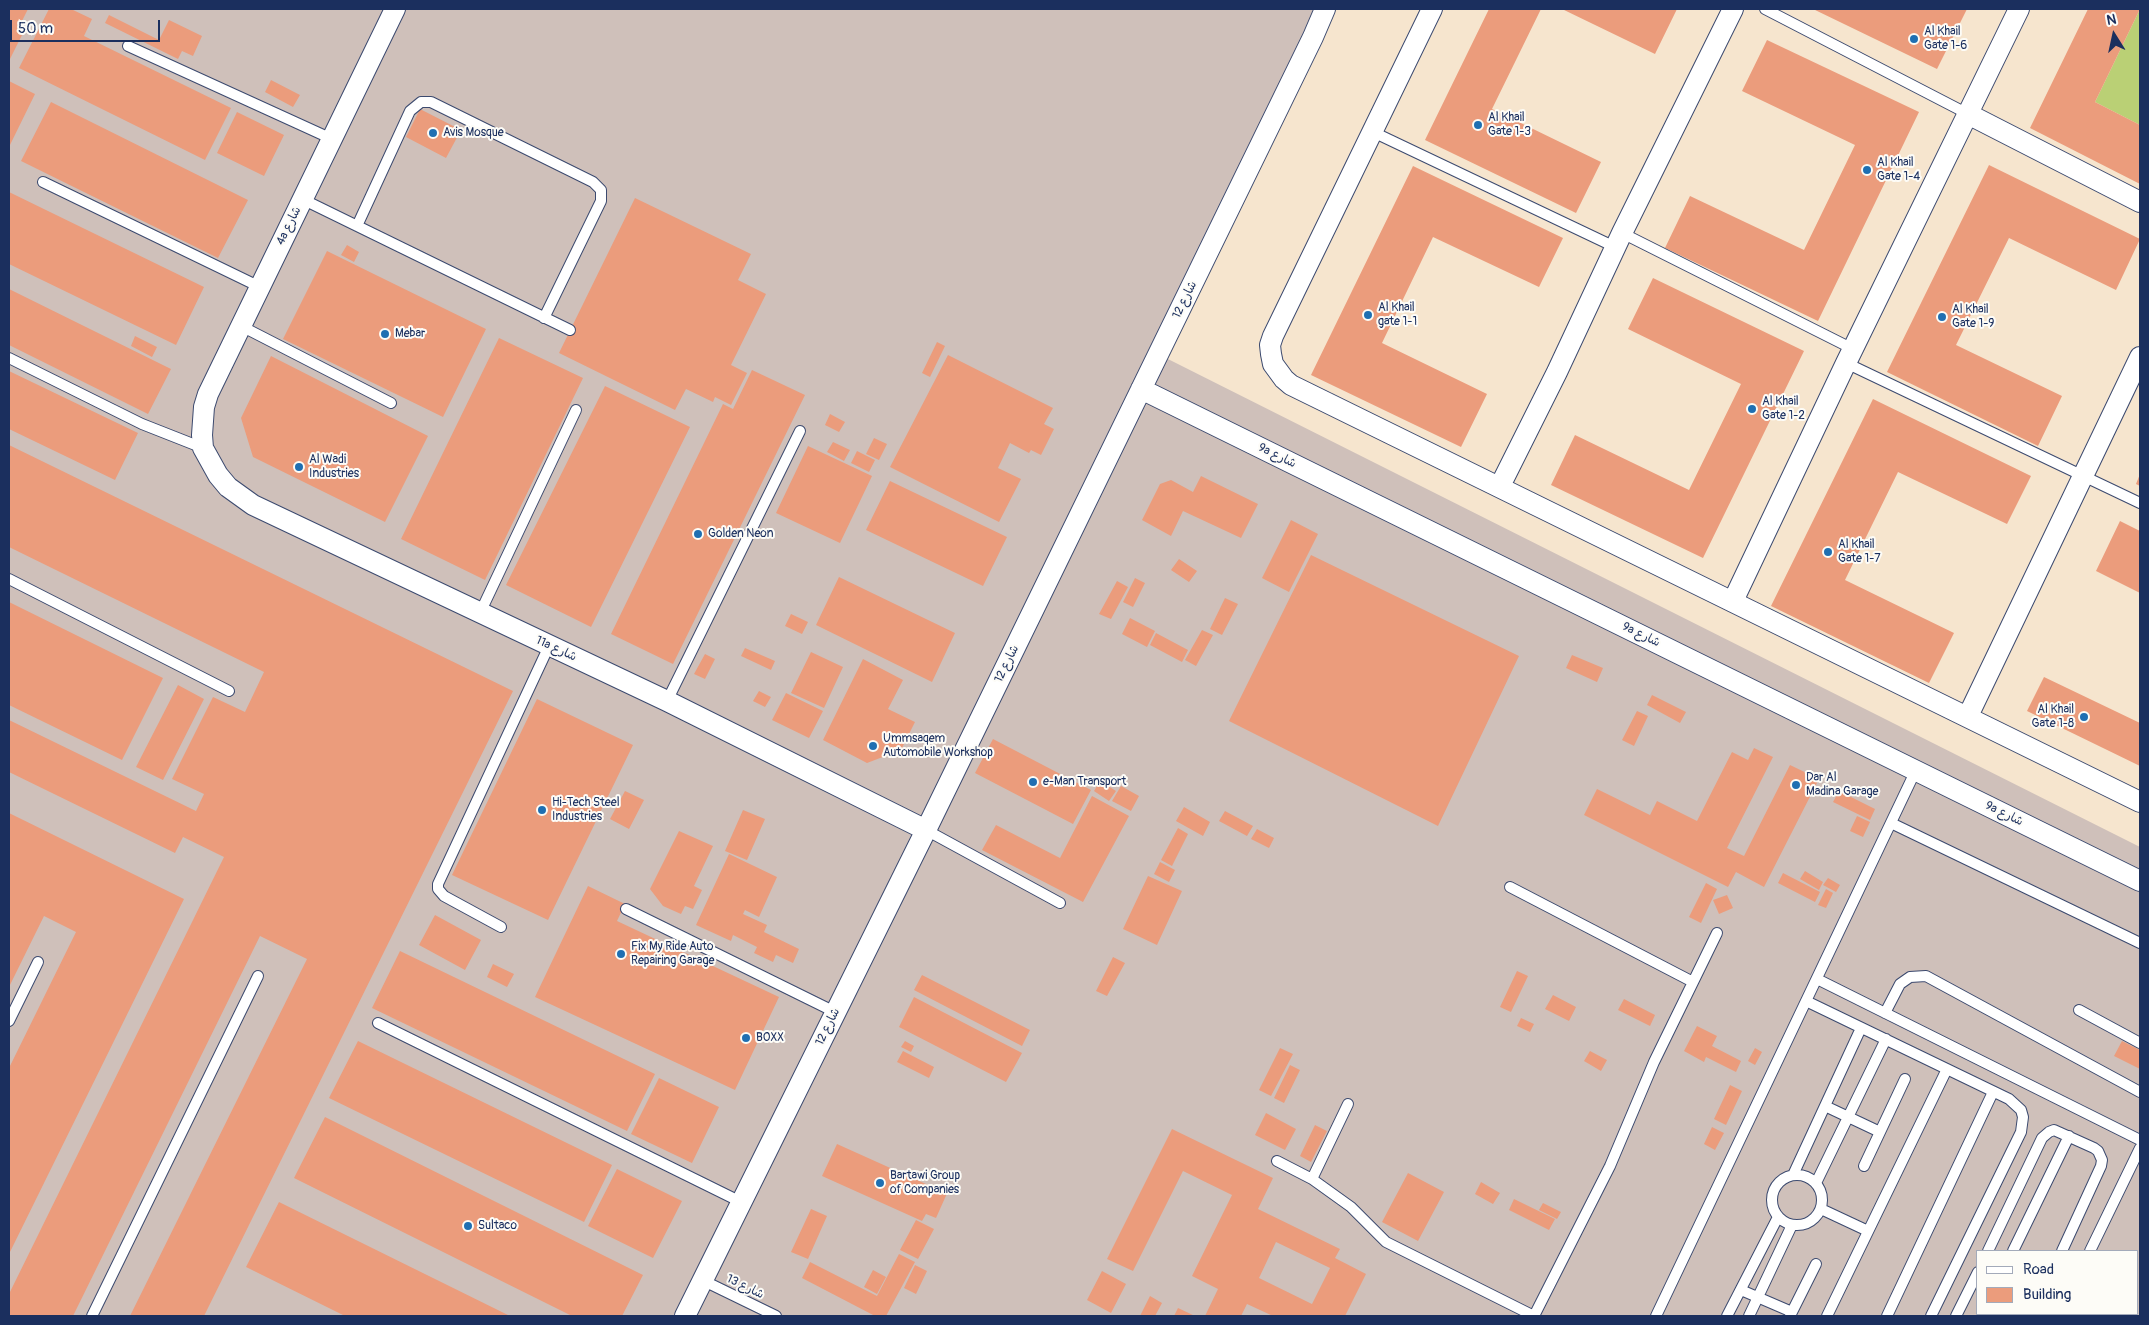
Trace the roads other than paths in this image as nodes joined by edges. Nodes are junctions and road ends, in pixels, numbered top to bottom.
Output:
1 (395, 9) edge
2 (1325, 9) edge
3 (1432, 9) edge
4 (1733, 9) edge
5 (1765, 9) edge
6 (2019, 9) edge
7 (128, 46) dead end
8 (1968, 114) junction
9 (1373, 132) junction
10 (332, 139) junction
11 (43, 182) dead end
12 (302, 200) junction
13 (2140, 202) edge
14 (357, 226) junction
15 (1619, 240) junction
16 (260, 287) junction
17 (544, 318) junction
18 (241, 326) junction
19 (570, 330) dead end
20 (1849, 356) junction
21 (2140, 357) edge
22 (9, 358) edge
23 (1141, 389) junction
24 (391, 403) dead end
25 (576, 410) dead end
26 (800, 431) dead end
27 (204, 448) junction
28 (2083, 476) junction
29 (1500, 486) junction
30 (2140, 503) edge
31 (9, 579) edge
32 (1733, 601) junction
33 (480, 613) junction
34 (550, 646) junction
35 (229, 691) dead end
36 (667, 701) junction
37 (1968, 716) junction
38 (1916, 770) junction
39 (2140, 802) edge
40 (1891, 823) junction
41 (926, 830) junction
42 (2140, 881) edge
43 (1510, 886) dead end
44 (1060, 903) dead end
45 (626, 909) dead end
46 (501, 927) dead end
47 (1717, 933) dead end
48 (2140, 943) edge
49 (38, 962) dead end
50 (258, 976) dead end
51 (1816, 979) junction
52 (1693, 982) junction
53 (1806, 1002) junction
54 (2078, 1010) dead end
55 (836, 1012) junction
56 (1885, 1013) junction
57 (9, 1021) edge
58 (378, 1023) dead end
59 (1861, 1028) junction
60 (1886, 1039) junction
61 (2140, 1043) edge
62 (1946, 1069) junction
63 (1905, 1079) dead end
64 (1993, 1092) junction
65 (2140, 1092) edge
66 (1348, 1104) dead end
67 (1825, 1106) junction
68 (1848, 1117) junction
69 (1880, 1132) junction
70 (2069, 1136) junction
71 (2140, 1140) edge
72 (2140, 1148) edge
73 (1278, 1161) dead end
74 (1864, 1166) dead end
75 (1793, 1175) junction
76 (1312, 1179) junction
77 (1816, 1183) junction
78 (741, 1202) junction
79 (1821, 1209) junction
80 (1778, 1217) junction
81 (1792, 1225) junction
82 (1868, 1231) junction
83 (1988, 1250) edge
84 (2013, 1250) edge
85 (2062, 1250) edge
86 (2090, 1250) edge
87 (1816, 1264) dead end
88 (1976, 1276) edge
89 (702, 1280) junction
90 (1741, 1290) junction
91 (1758, 1298) junction
92 (1791, 1314) edge
93 (92, 1316) edge
94 (684, 1316) edge
95 (776, 1316) edge
96 (1534, 1316) edge
97 (1656, 1316) edge
98 (1728, 1316) edge
99 (1750, 1316) edge
100 (1827, 1316) edge
101 (1887, 1316) edge
102 (1931, 1316) edge
103 (1956, 1316) edge

1 - 10 street, 4a شارع
2 - 23 street, شارع 12
3 - 9 street
4 - 15 street
5 - 8 lane
6 - 8 street
7 - 10 lane
8 - 13 street
8 - 20 street
9 - 15 lane
9 - 29 street
10 - 12 street, 4a شارع
11 - 16 lane
12 - 14 lane
12 - 16 street, 4a شارع
14 - 17 lane
14 - 17 lane
15 - 20 lane
15 - 29 street
16 - 18 street, 4a شارع
17 - 19 lane
18 - 24 lane
18 - 27 street, 4a شارع
20 - 28 lane
20 - 32 street
21 - 28 street
22 - 27 lane
23 - 38 street, 9a شارع
23 - 41 street, شارع 12
25 - 33 lane
26 - 36 lane
27 - 33 street, 11a شارع
28 - 30 lane
28 - 37 street
29 - 32 street
31 - 35 lane
32 - 37 street
33 - 34 street, 11a شارع
34 - 36 street, 11a شارع
34 - 46 lane
36 - 41 street, 11a شارع
37 - 39 street
38 - 40 lane
38 - 42 street, 9a شارع
40 - 48 lane
40 - 51 lane
41 - 44 lane
41 - 55 street, شارع 12
43 - 52 lane
45 - 55 lane
47 - 52 lane
49 - 57 lane
50 - 93 lane
51 - 53 lane
51 - 56 lane
52 - 96 lane
53 - 59 lane
53 - 97 lane
54 - 61 lane
55 - 78 street, شارع 12
56 - 65 lane
56 - 71 lane
58 - 78 lane
59 - 60 lane
59 - 67 lane
60 - 62 lane
60 - 68 lane
62 - 64 lane
62 - 82 lane
63 - 69 lane
64 - 101 lane
64 - 102 lane
66 - 76 lane
67 - 68 lane
67 - 75 lane
68 - 69 lane
68 - 77 lane
69 - 74 lane
70 - 83 lane
70 - 84 lane
70 - 85 lane
72 - 86 lane
73 - 76 lane
75 - 77 lane
75 - 80 lane
76 - 96 lane
77 - 79 lane
78 - 89 street, شارع 12
79 - 81 lane
79 - 82 lane
80 - 81 lane
80 - 90 lane
81 - 91 lane
82 - 100 lane
87 - 92 lane
88 - 103 lane
89 - 94 street, شارع 12
89 - 95 lane, شارع 13
90 - 91 lane
90 - 98 lane
91 - 92 lane
91 - 99 lane

